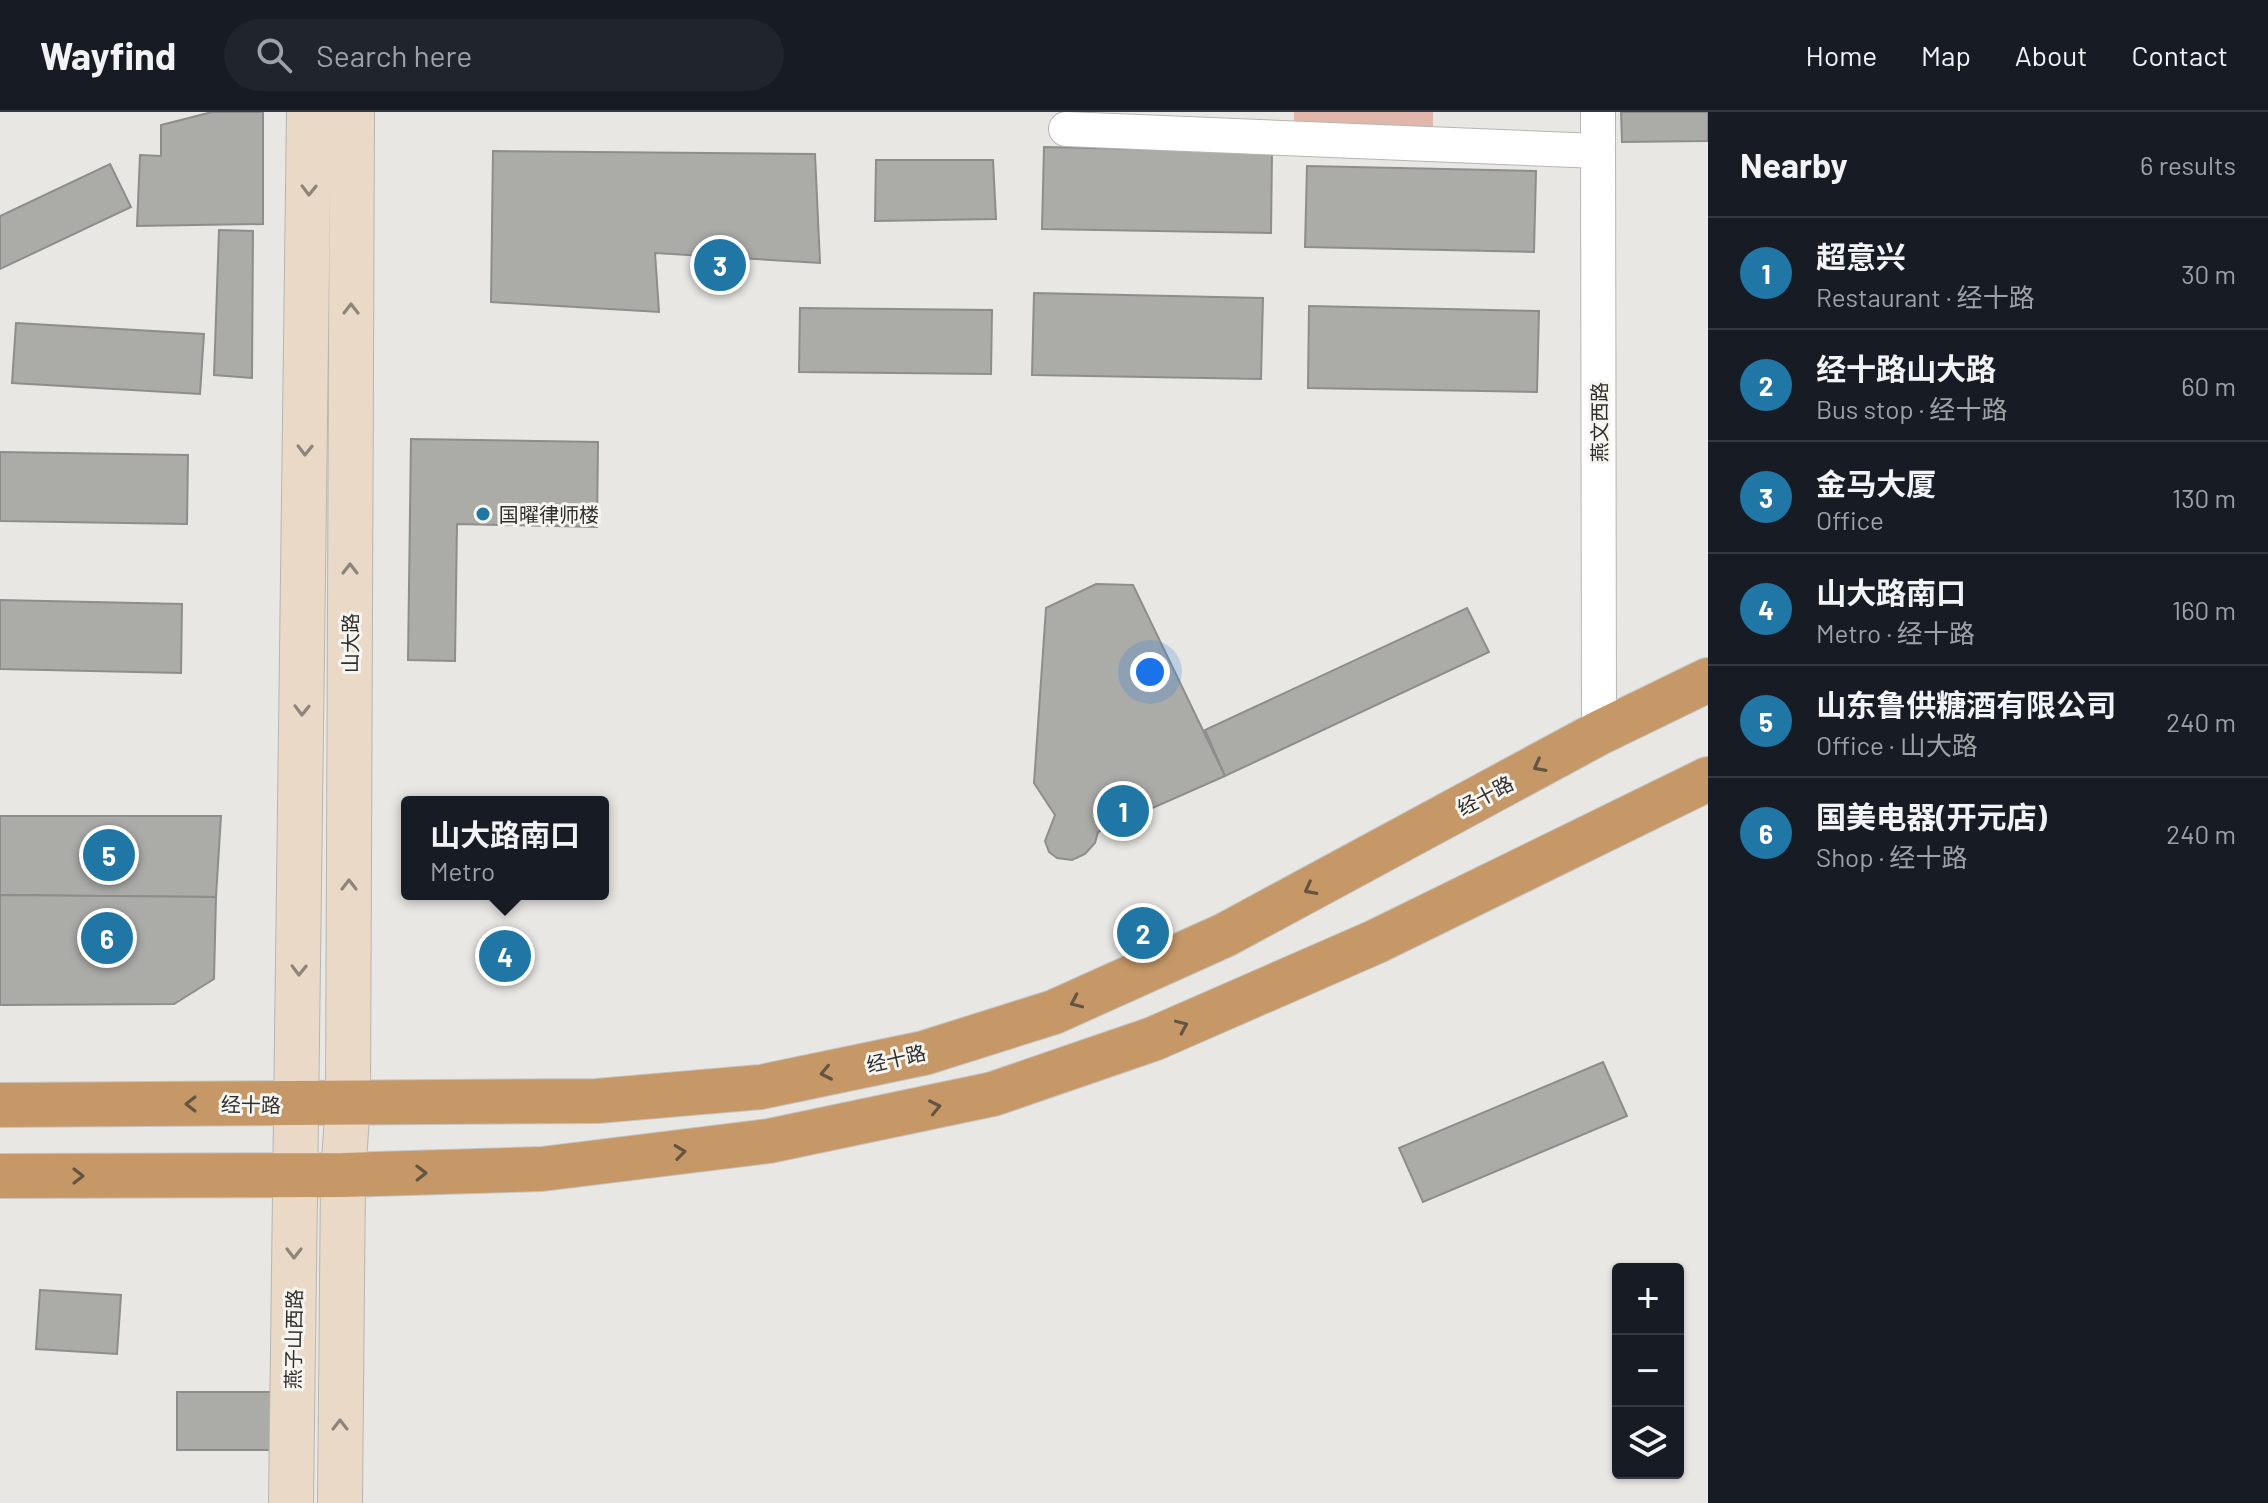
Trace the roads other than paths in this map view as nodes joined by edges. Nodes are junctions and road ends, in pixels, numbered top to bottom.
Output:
1 (309, 112) edge
2 (352, 112) edge
3 (1598, 112) edge
4 (1286, 125) edge
5 (1066, 129) dead end
6 (1598, 151) junction
7 (1708, 680) edge
8 (1599, 733) junction
9 (1708, 779) edge
10 (348, 1103) junction
11 (0, 1105) edge
12 (297, 1105) junction
13 (294, 1175) junction
14 (343, 1175) junction
15 (0, 1176) edge
16 (291, 1503) edge
17 (340, 1503) edge

1 -> 12 main road
10 -> 2 main road, 山大路
3 - 6 street, 燕文西路
4 - 5 street
4 - 6 street
6 - 8 street, 燕文西路
7 - 8 highway, 经十路
8 -> 10 highway, 经十路
14 -> 9 highway
10 - 12 highway, 经十路
10 - 14 main road, 山大路
12 -> 11 highway, 经十路
12 - 13 main road
13 - 14 highway
15 -> 13 highway
13 -> 16 main road, 燕子山西路
17 -> 14 main road

